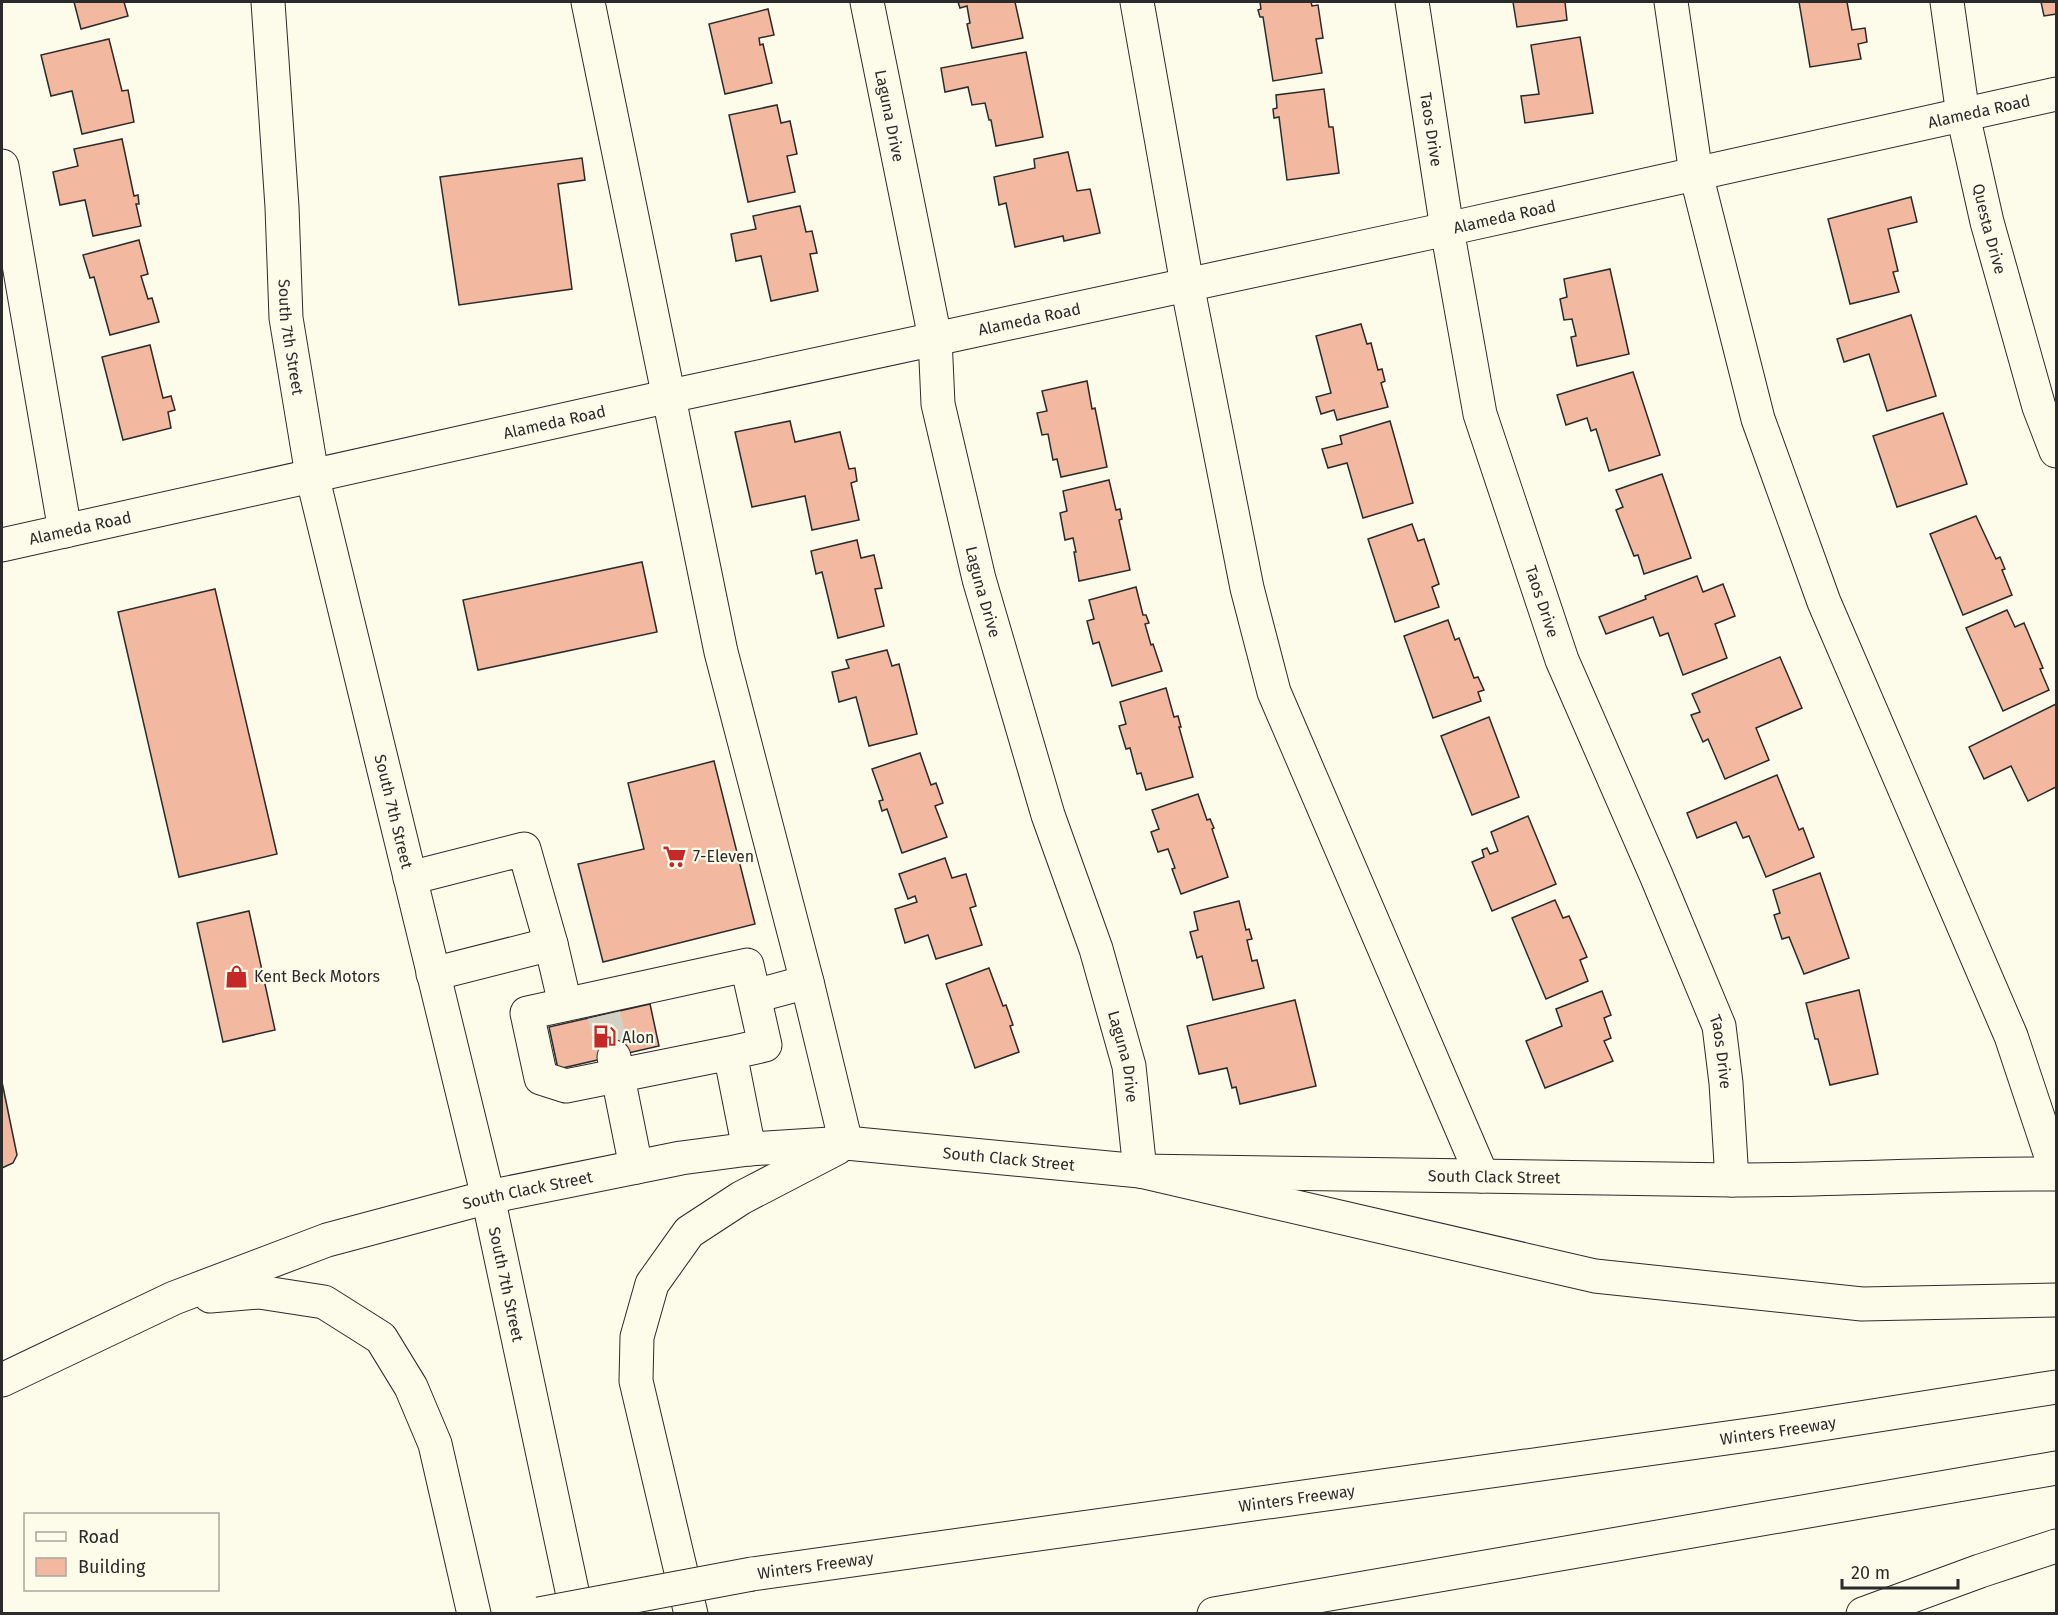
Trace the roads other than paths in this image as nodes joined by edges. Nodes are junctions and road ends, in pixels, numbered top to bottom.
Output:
1 (268, 2) edge
2 (588, 2) edge
3 (867, 2) edge
4 (1137, 2) edge
5 (1412, 2) edge
6 (1671, 2) edge
7 (1947, 2) edge
8 (2056, 94) edge
9 (1964, 115) junction
10 (2, 166) edge
11 (1696, 174) junction
12 (1447, 230) junction
13 (1187, 284) junction
14 (935, 338) junction
15 (670, 396) junction
16 (2056, 451) edge
17 (312, 475) junction
18 (65, 531) junction
19 (2, 545) edge
20 (410, 878) junction
21 (551, 944) junction
22 (434, 974) junction
23 (807, 982) junction
24 (755, 996) junction
25 (565, 1004) junction
26 (730, 1053) junction
27 (616, 1066) junction
28 (846, 1143) junction
29 (749, 1149) junction
30 (636, 1167) junction
31 (1140, 1171) junction
32 (2056, 1173) edge
33 (1482, 1176) junction
34 (1732, 1180) junction
35 (488, 1197) junction
36 (174, 1298) junction
37 (2056, 1300) edge
38 (2, 1380) edge
39 (2056, 1387) edge
40 (2056, 1468) edge
41 (2056, 1546) edge
42 (474, 1614) edge
43 (539, 1614) edge
44 (577, 1614) edge
45 (691, 1614) edge
46 (1214, 1614) edge
47 (1863, 1614) edge

1 - 17 main road, South 7th Street
2 - 15 main road
3 - 14 main road, Laguna Drive
4 - 13 main road
5 - 12 main road, Taos Drive
6 - 11 main road
7 - 9 main road, Questa Drive
8 - 9 main road, Alameda Road
9 - 11 main road, Alameda Road
9 - 16 main road, Questa Drive
10 - 18 main road
11 - 12 main road, Alameda Road
11 - 32 main road
12 - 13 main road, Alameda Road
12 - 34 main road, Taos Drive
13 - 14 main road, Alameda Road
13 - 33 main road
14 - 15 main road, Alameda Road
14 - 31 main road, Laguna Drive
15 - 17 main road, Alameda Road
15 - 23 main road
17 - 18 main road, Alameda Road
17 - 20 main road, South 7th Street
18 - 19 main road, Alameda Road
20 - 21 main road
20 - 22 main road, South 7th Street
21 - 22 main road
21 - 25 main road
22 - 35 main road, South 7th Street
23 - 24 main road
23 - 28 main road
24 - 25 main road
24 - 26 main road
25 - 27 main road
26 - 27 main road
26 - 29 main road
27 - 30 main road
28 - 29 main road, South Clack Street
28 - 31 main road, South Clack Street
28 - 45 main road
29 - 30 main road, South Clack Street
30 - 35 main road, South Clack Street
31 - 33 main road, South Clack Street
31 - 37 main road
32 - 34 main road, South Clack Street
33 - 34 main road, South Clack Street
35 - 36 main road, South Clack Street
35 - 44 main road, South 7th Street
36 - 38 main road, South Clack Street
36 - 42 main road
39 - 43 main road, Winters Freeway, bridge
40 - 46 main road
41 - 47 main road

